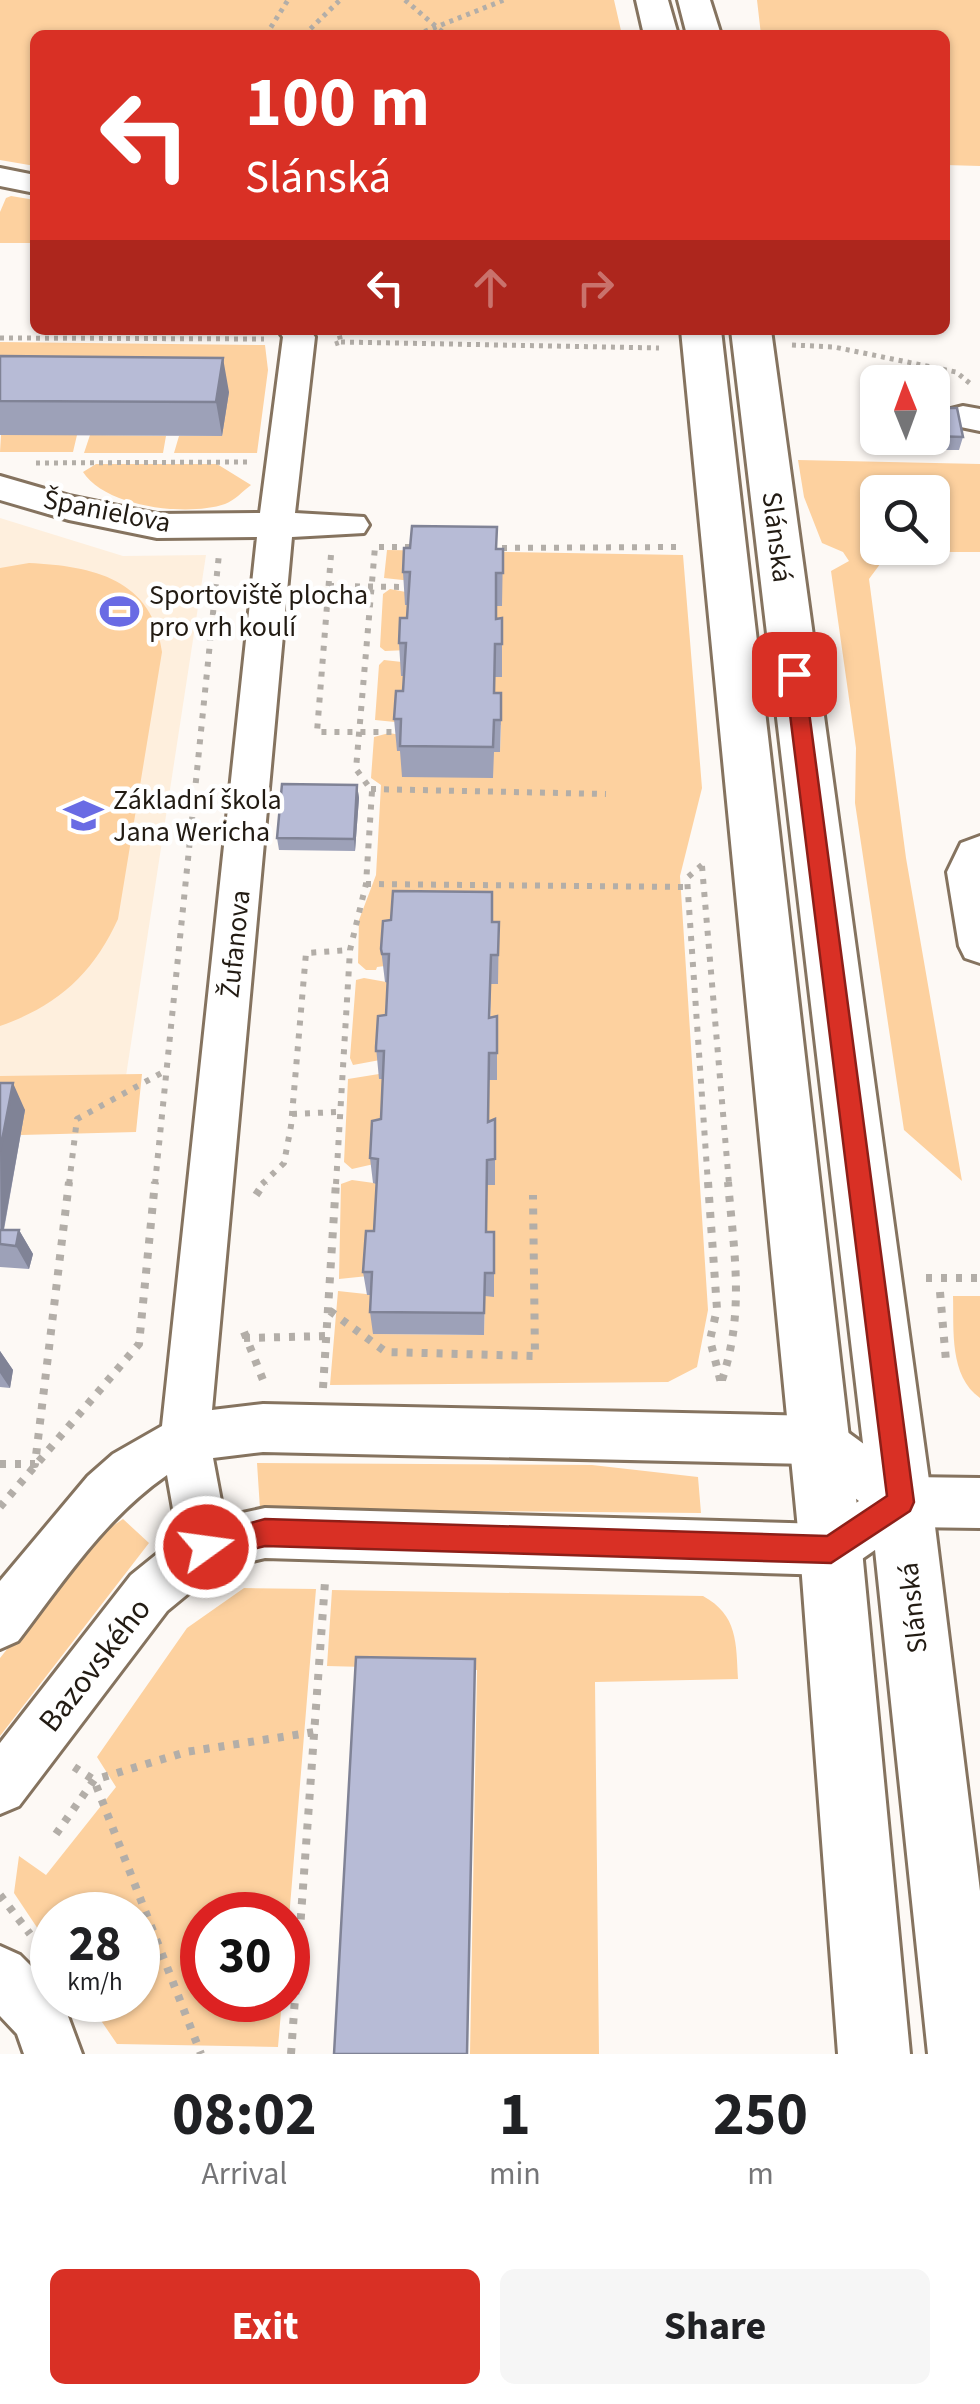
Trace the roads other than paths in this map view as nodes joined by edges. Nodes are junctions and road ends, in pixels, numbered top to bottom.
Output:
1 (652, 0) edge
2 (694, 0) edge
3 (660, 30) edge
4 (703, 30) edge
5 (0, 177) edge
6 (30, 183) edge
7 (303, 335) edge
8 (763, 337) edge
9 (680, 339) edge
10 (9, 475) edge
11 (292, 524) junction
12 (364, 540) road end
13 (980, 852) edge
14 (980, 946) edge
15 (186, 1440) junction
16 (818, 1440) junction
17 (901, 1502) junction
18 (980, 1503) edge
19 (206, 1547) junction
20 (831, 1550) junction
21 (0, 1623) edge
22 (0, 1787) edge
23 (20, 1961) edge
24 (53, 2054) edge
25 (874, 2054) edge
26 (964, 2054) edge

1 - 3 main road
2 - 4 main road
5 - 6 street
7 - 11 street, Žufanova
8 - 17 main road, Slánská
9 - 16 main road, Slánská
10 - 11 street, Španielova
11 - 12 street, Španielova
11 - 15 street, Žufanova
13 - 14 street
15 - 16 street
15 - 19 street, Žufanova
15 - 21 street
16 - 17 street
16 - 20 main road, Slánská
17 - 18 street
17 - 20 street
17 - 26 main road, Slánská
19 - 20 street, Bazovského
19 - 22 street, Bazovského
20 - 25 main road, Slánská
23 - 24 street

